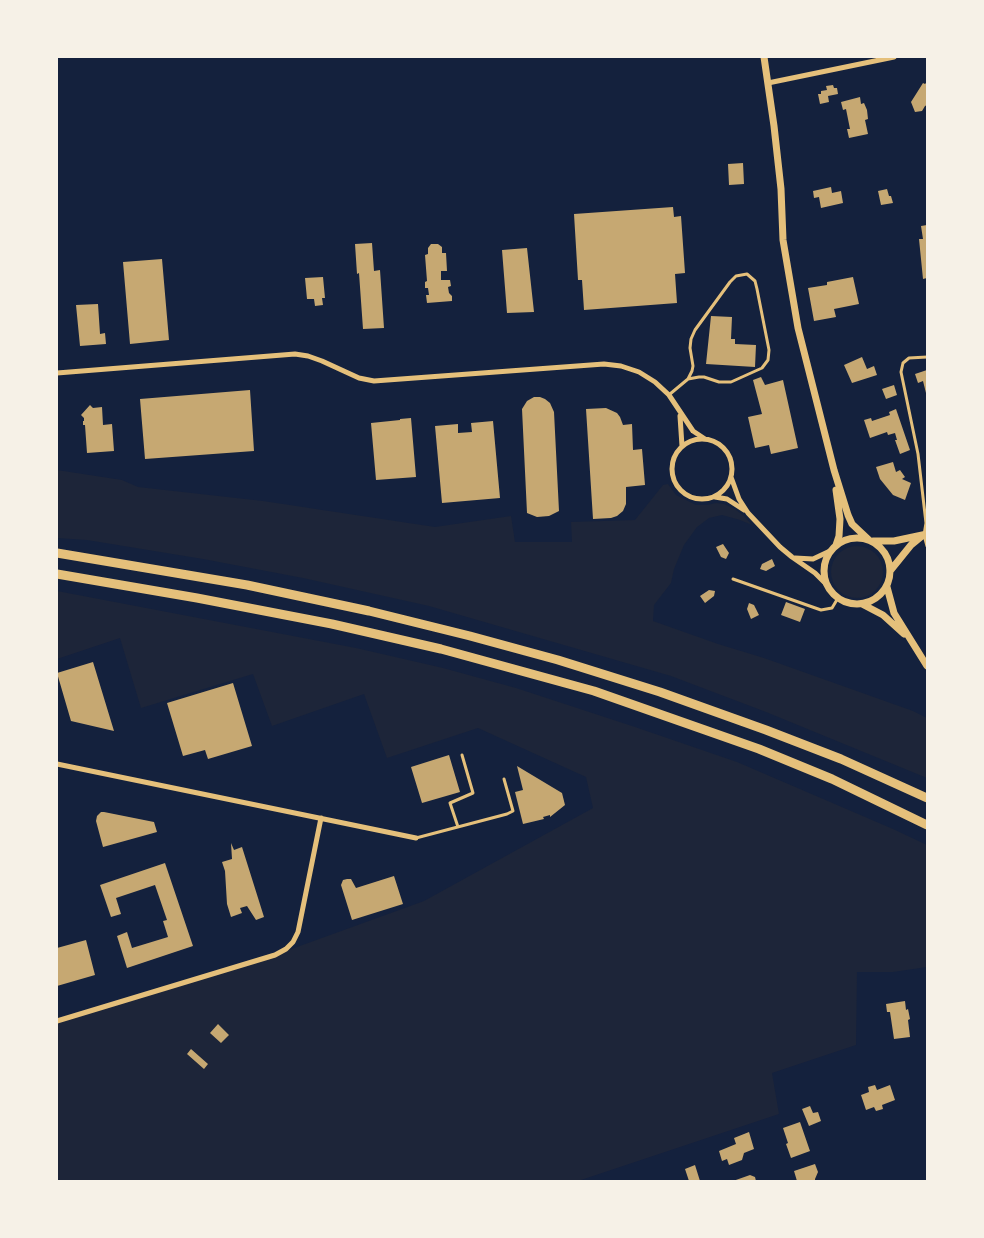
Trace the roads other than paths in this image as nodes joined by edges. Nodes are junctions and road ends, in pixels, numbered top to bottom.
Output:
1 (764, 57) edge
2 (894, 57) edge
3 (768, 83) junction
4 (927, 357) edge
5 (57, 373) edge
6 (688, 379) junction
7 (669, 395) junction
8 (680, 412) junction
9 (705, 439) junction
10 (682, 446) junction
11 (834, 470) junction
12 (731, 477) junction
13 (714, 497) junction
14 (748, 513) junction
15 (926, 534) edge
16 (870, 541) junction
17 (836, 545) junction
18 (927, 546) edge
19 (830, 551) junction
20 (57, 553) edge
21 (792, 557) junction
22 (891, 571) junction
23 (57, 574) edge
24 (733, 579) dead end
25 (826, 584) junction
26 (887, 587) junction
27 (838, 598) junction
28 (862, 604) junction
29 (912, 643) junction
30 (927, 666) edge
31 (462, 755) dead end
32 (57, 764) edge
33 (504, 779) dead end
34 (927, 798) edge
35 (321, 818) junction
36 (927, 825) edge
37 (458, 827) junction
38 (416, 838) joint
39 (57, 1021) edge

1 - 3 street
2 - 3 street
3 - 11 street
4 - 15 lane
5 - 7 street
6 - 6 lane
6 - 7 lane
7 - 8 street
8 - 9 street
8 - 10 street
9 - 10 street
9 - 12 street
10 - 13 street
11 - 16 street
11 - 17 street
12 - 13 street
12 - 14 street
13 - 14 street
14 - 21 street
15 - 16 street
15 - 18 lane
15 - 22 street
16 - 17 street
16 - 22 street
17 - 19 street
19 - 21 street
19 - 25 street
20 - 34 highway
21 - 25 street
22 - 26 street
23 - 36 highway
24 - 27 lane
25 - 27 street
26 - 28 street
26 - 29 street
27 - 28 street
28 - 29 street
29 - 30 street
31 - 37 lane
32 - 35 street
33 - 37 lane
35 - 38 street
35 - 39 street
37 - 38 lane

